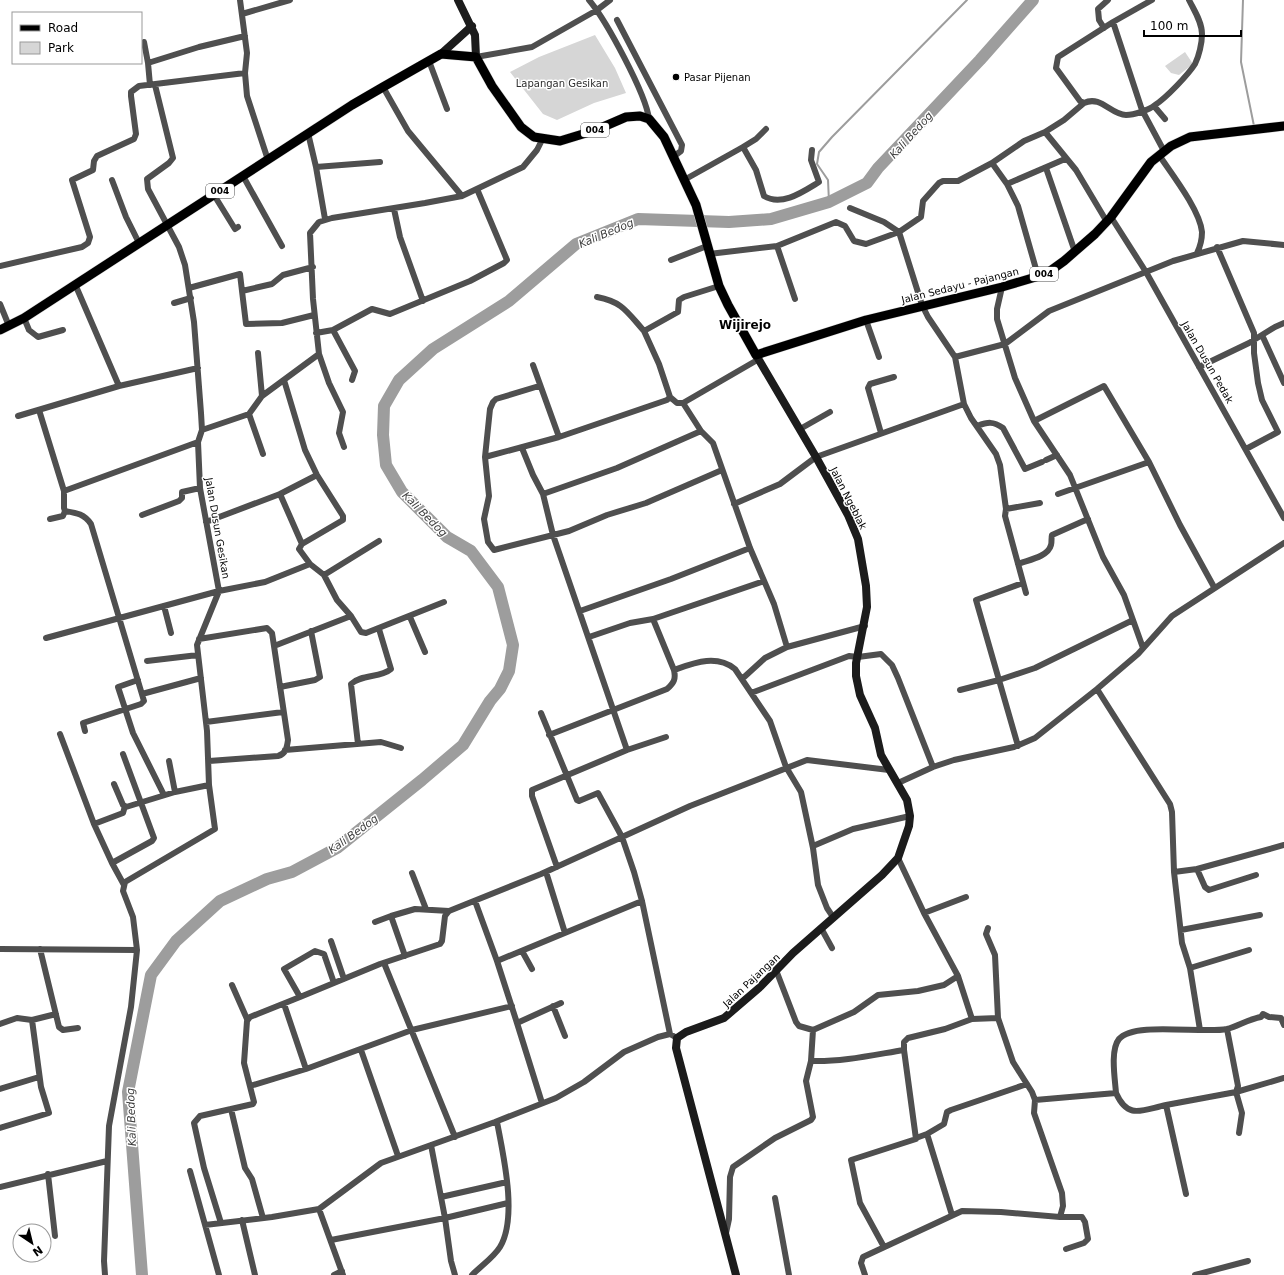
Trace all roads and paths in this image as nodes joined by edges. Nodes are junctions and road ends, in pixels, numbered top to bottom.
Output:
1 (240, 0) edge
2 (290, 0) edge
3 (458, 0) edge
4 (589, 0) edge
5 (610, 0) edge
6 (1108, 0) edge
7 (1152, 0) edge
8 (1189, 0) edge
9 (597, 10) junction
10 (242, 14) junction
11 (617, 20) dead end
12 (1113, 22) junction
13 (472, 26) junction
14 (1104, 28) junction
15 (623, 31) junction
16 (245, 36) junction
17 (612, 37) junction
18 (144, 42) dead end
19 (441, 54) junction
20 (476, 57) junction
21 (429, 61) junction
22 (148, 63) junction
23 (245, 73) junction
24 (152, 85) junction
25 (383, 87) junction
26 (1084, 103) junction
27 (1154, 106) junction
28 (447, 109) dead end
29 (1142, 110) junction
30 (649, 119) junction
31 (1165, 119) dead end
32 (1284, 126) edge
33 (766, 129) dead end
34 (1045, 132) junction
35 (308, 133) junction
36 (542, 138) junction
37 (743, 147) junction
38 (812, 150) dead end
39 (1161, 153) junction
40 (673, 157) junction
41 (1066, 159) junction
42 (268, 160) junction
43 (380, 162) dead end
44 (992, 163) junction
45 (316, 167) junction
46 (1046, 168) junction
47 (243, 176) junction
48 (112, 180) dead end
49 (684, 180) junction
50 (1007, 184) junction
51 (477, 189) junction
52 (214, 195) junction
53 (462, 196) junction
54 (850, 208) dead end
55 (394, 209) junction
56 (324, 219) junction
57 (1109, 219) junction
58 (169, 225) junction
59 (238, 227) dead end
60 (899, 232) junction
61 (139, 244) junction
62 (1284, 244) edge
63 (282, 246) dead end
64 (777, 246) junction
65 (707, 247) junction
66 (1217, 247) junction
67 (1075, 252) junction
68 (1197, 253) junction
69 (670, 260) dead end
70 (0, 266) edge
71 (312, 267) junction
72 (1146, 272) junction
73 (1038, 276) junction
74 (75, 284) junction
75 (719, 286) junction
76 (1002, 287) junction
77 (189, 288) junction
78 (242, 291) junction
79 (597, 297) dead end
80 (191, 298) junction
81 (795, 299) dead end
82 (423, 301) junction
83 (174, 303) dead end
84 (0, 304) edge
85 (922, 305) junction
86 (314, 316) junction
87 (24, 318) junction
88 (866, 320) junction
89 (1284, 323) edge
90 (9, 326) junction
91 (0, 330) edge
92 (63, 330) dead end
93 (333, 330) junction
94 (644, 331) junction
95 (316, 333) junction
96 (1262, 335) junction
97 (1255, 340) junction
98 (1005, 344) junction
99 (258, 353) dead end
100 (319, 354) junction
101 (757, 357) junction
102 (879, 357) dead end
103 (955, 357) junction
104 (533, 365) dead end
105 (1199, 367) junction
106 (198, 368) junction
107 (894, 377) dead end
108 (284, 380) junction
109 (352, 380) dead end
110 (1284, 383) edge
111 (119, 386) junction
112 (539, 386) junction
113 (262, 396) junction
114 (670, 397) junction
115 (683, 403) junction
116 (964, 404) junction
117 (39, 410) junction
118 (830, 412) dead end
119 (249, 414) junction
120 (18, 416) dead end
121 (1034, 421) junction
122 (977, 426) junction
123 (800, 429) junction
124 (1284, 429) edge
125 (202, 430) junction
126 (701, 432) junction
127 (1278, 432) junction
128 (881, 433) junction
129 (559, 437) junction
130 (198, 442) junction
131 (344, 447) dead end
132 (522, 448) junction
133 (1246, 449) junction
134 (263, 454) dead end
135 (1057, 455) junction
136 (486, 457) junction
137 (816, 457) junction
138 (1149, 462) junction
139 (722, 470) junction
140 (317, 475) junction
141 (200, 488) junction
142 (1076, 488) junction
143 (64, 491) junction
144 (280, 494) junction
145 (544, 494) junction
146 (1058, 494) dead end
147 (1040, 503) dead end
148 (734, 504) junction
149 (1006, 509) junction
150 (65, 511) junction
151 (142, 515) dead end
152 (1284, 518) edge
153 (50, 519) dead end
154 (1088, 519) junction
155 (206, 522) junction
156 (553, 535) junction
157 (379, 541) dead end
158 (1284, 543) edge
159 (302, 544) junction
160 (750, 548) junction
161 (310, 564) junction
162 (1018, 564) junction
163 (324, 575) junction
164 (764, 581) junction
165 (1023, 583) junction
166 (1214, 587) junction
167 (219, 591) junction
168 (1026, 593) dead end
169 (444, 602) dead end
170 (164, 606) junction
171 (580, 611) junction
172 (351, 616) junction
173 (410, 617) junction
174 (119, 618) junction
175 (653, 619) junction
176 (1133, 620) junction
177 (865, 626) junction
178 (379, 628) junction
179 (311, 632) junction
180 (171, 633) dead end
181 (589, 637) junction
182 (46, 638) dead end
183 (199, 639) junction
184 (274, 646) junction
185 (787, 647) junction
186 (1143, 648) junction
187 (425, 652) dead end
188 (198, 656) junction
189 (858, 657) junction
190 (147, 661) dead end
191 (674, 670) junction
192 (201, 678) junction
193 (742, 679) junction
194 (138, 680) junction
195 (999, 680) junction
196 (280, 687) junction
197 (1097, 689) junction
198 (960, 690) dead end
199 (751, 693) junction
200 (142, 694) junction
201 (125, 709) junction
202 (612, 709) junction
203 (284, 712) junction
204 (541, 713) dead end
205 (206, 722) junction
206 (86, 731) dead end
207 (60, 734) dead end
208 (549, 735) junction
209 (666, 736) dead end
210 (358, 744) junction
211 (1018, 746) junction
212 (401, 748) dead end
213 (285, 750) junction
214 (627, 750) junction
215 (124, 754) dead end
216 (168, 761) dead end
217 (208, 761) junction
218 (786, 767) junction
219 (933, 767) junction
220 (889, 770) junction
221 (566, 776) junction
222 (898, 783) junction
223 (114, 784) dead end
224 (210, 785) junction
225 (175, 792) junction
226 (164, 795) junction
227 (142, 803) junction
228 (125, 806) junction
229 (910, 816) junction
230 (94, 824) junction
231 (622, 837) junction
232 (1284, 845) edge
233 (813, 846) junction
234 (898, 858) junction
235 (112, 863) junction
236 (557, 867) junction
237 (1197, 869) junction
238 (546, 872) junction
239 (1174, 872) junction
240 (412, 873) dead end
241 (1256, 875) dead end
242 (126, 882) junction
243 (966, 897) dead end
244 (474, 901) junction
245 (642, 901) junction
246 (426, 909) junction
247 (449, 911) junction
248 (924, 913) junction
249 (1260, 915) dead end
250 (391, 916) junction
251 (834, 917) junction
252 (375, 922) dead end
253 (821, 928) junction
254 (988, 928) dead end
255 (1181, 930) junction
256 (565, 933) junction
257 (331, 942) dead end
258 (1, 947) edge
259 (832, 948) dead end
260 (40, 949) junction
261 (137, 950) junction
262 (1249, 950) dead end
263 (522, 951) junction
264 (405, 956) junction
265 (497, 961) junction
266 (384, 963) junction
267 (1190, 968) junction
268 (532, 969) dead end
269 (776, 970) junction
270 (958, 976) junction
271 (344, 979) junction
272 (334, 983) junction
273 (232, 985) dead end
274 (300, 997) junction
275 (561, 1003) dead end
276 (284, 1004) junction
277 (512, 1006) junction
278 (553, 1006) junction
279 (56, 1014) junction
280 (998, 1018) junction
281 (247, 1019) junction
282 (972, 1019) junction
283 (32, 1020) junction
284 (517, 1023) junction
285 (0, 1024) edge
286 (1284, 1025) edge
287 (78, 1028) dead end
288 (1227, 1029) junction
289 (412, 1030) junction
290 (813, 1030) junction
291 (1200, 1030) junction
292 (565, 1036) dead end
293 (674, 1036) junction
294 (361, 1050) junction
295 (904, 1050) junction
296 (811, 1061) junction
297 (306, 1069) junction
298 (39, 1077) junction
299 (1284, 1078) edge
300 (1026, 1084) junction
301 (250, 1086) junction
302 (0, 1089) edge
303 (1236, 1092) junction
304 (1116, 1093) junction
305 (1035, 1100) junction
306 (542, 1103) junction
307 (1166, 1105) junction
308 (231, 1109) junction
309 (497, 1122) junction
310 (0, 1128) edge
311 (1239, 1133) dead end
312 (928, 1134) junction
313 (455, 1137) junction
314 (916, 1138) junction
315 (431, 1145) junction
316 (398, 1156) junction
317 (107, 1162) junction
318 (190, 1171) dead end
319 (48, 1174) junction
320 (507, 1182) junction
321 (0, 1187) edge
322 (1186, 1194) dead end
323 (441, 1197) junction
324 (775, 1198) dead end
325 (508, 1203) junction
326 (319, 1209) junction
327 (952, 1215) junction
328 (1060, 1217) junction
329 (263, 1218) junction
330 (445, 1218) junction
331 (242, 1220) junction
332 (221, 1223) junction
333 (205, 1226) junction
334 (726, 1233) junction
335 (55, 1236) dead end
336 (331, 1240) junction
337 (884, 1247) junction
338 (1066, 1248) dead end
339 (1248, 1261) dead end
340 (343, 1273) edge
341 (105, 1275) edge
342 (219, 1275) edge
343 (255, 1275) edge
344 (334, 1275) edge
345 (455, 1275) edge
346 (472, 1275) edge
347 (736, 1275) edge
348 (789, 1275) edge
349 (865, 1275) edge
350 (1195, 1275) edge

1 - 10 street
2 - 10 street
3 - 13 main road
4 - 9 street
5 - 9 street
6 - 14 street
7 - 12 street
8 - 27 street
9 - 17 street
9 - 20 street
10 - 16 street
11 - 15 street
12 - 14 street
12 - 29 street
13 - 19 main road
13 - 20 main road
14 - 26 street
15 - 17 street
15 - 40 street
16 - 22 street
16 - 23 street
17 - 30 street
18 - 22 street
19 - 20 main road
19 - 21 main road, 004
20 - 36 main road, 004
21 - 25 main road, 004
21 - 28 street
22 - 24 street
23 - 24 street
23 - 42 street
24 - 58 street, Jalan Dusun Gesikan
24 - 70 street
25 - 35 main road, 004
25 - 53 street
26 - 29 street
26 - 34 street
27 - 29 street
27 - 31 street
29 - 39 street
30 - 36 main road, 004
30 - 40 main road, Jalan Ngeblak
32 - 39 main road, Jalan Sedayu - Pajangan / 004
33 - 37 street
34 - 41 street, Jalan Dusun Pedak
34 - 44 street
35 - 42 main road, 004
35 - 45 street
36 - 51 street
37 - 38 street
37 - 49 street
39 - 57 main road, Jalan Sedayu - Pajangan / 004
39 - 68 street
40 - 49 main road, Jalan Ngeblak
41 - 46 street
41 - 57 street, Jalan Dusun Pedak
42 - 47 main road, 004
43 - 45 street
44 - 50 street
44 - 60 street
45 - 56 street
46 - 50 street
46 - 67 street
47 - 52 main road, 004
47 - 63 street
48 - 61 street
49 - 65 main road, Jalan Ngeblak
50 - 73 street
51 - 53 street
51 - 82 street
52 - 58 main road, 004
52 - 59 street
53 - 55 street
54 - 60 street
55 - 56 street
55 - 82 street
56 - 71 street
57 - 67 main road, Jalan Sedayu - Pajangan / 004
57 - 72 street, Jalan Dusun Pedak
58 - 61 main road, 004
58 - 77 street, Jalan Dusun Gesikan
60 - 64 street
60 - 85 street
61 - 74 main road, 004
62 - 66 street
64 - 65 street
64 - 81 street
65 - 69 street
65 - 75 main road, Jalan Ngeblak
66 - 68 street
66 - 97 street
67 - 73 main road, Jalan Sedayu - Pajangan / 004
68 - 72 street
71 - 78 street
71 - 86 street
72 - 98 street
72 - 105 street, Jalan Dusun Pedak
73 - 76 main road, Jalan Sedayu - Pajangan / 004
74 - 87 main road, 004
74 - 111 street
75 - 94 street
75 - 101 main road, Jalan Ngeblak
76 - 85 main road, Jalan Sedayu - Pajangan / 004
76 - 98 street
77 - 78 street
77 - 80 street, Jalan Dusun Gesikan
78 - 86 street
79 - 94 street
80 - 83 street
80 - 106 street, Jalan Dusun Gesikan
82 - 93 street
84 - 90 street
85 - 88 main road, Jalan Sedayu - Pajangan / 004
85 - 103 street
86 - 95 street
87 - 90 main road, 004
87 - 92 street
88 - 101 main road, Jalan Sedayu - Pajangan / 004
88 - 102 street
89 - 96 street
90 - 91 main road, 004
93 - 95 street
93 - 109 street
94 - 114 street
95 - 100 street
96 - 97 street
96 - 110 street
97 - 105 street
97 - 127 street
98 - 103 street
98 - 121 street
99 - 113 street
100 - 108 street
100 - 131 street
101 - 115 street
101 - 123 main road, Jalan Ngeblak
103 - 116 street
104 - 112 street
105 - 133 street, Jalan Dusun Pedak
106 - 111 street
106 - 125 street, Jalan Dusun Gesikan
107 - 128 street
108 - 113 street
108 - 140 street
111 - 117 street
112 - 129 street
112 - 136 street
113 - 119 street
114 - 115 street
114 - 129 street
115 - 126 street
116 - 122 street
116 - 128 street
117 - 120 street
117 - 143 street
118 - 123 street
119 - 125 street
119 - 134 street
121 - 135 street
121 - 138 street
122 - 135 street
122 - 149 street
123 - 137 main road, Jalan Ngeblak
124 - 127 street
125 - 130 street, Jalan Dusun Gesikan
126 - 139 street
126 - 145 street
127 - 133 street
128 - 137 street
129 - 132 street
130 - 141 street, Jalan Dusun Gesikan
130 - 143 street
132 - 136 street
132 - 145 street
133 - 152 street, Jalan Dusun Pedak
135 - 142 street
136 - 156 street
137 - 148 street
137 - 177 main road, Jalan Ngeblak
138 - 142 street
138 - 166 street
139 - 148 street
139 - 156 street
140 - 144 street
140 - 159 street
141 - 151 street
141 - 155 street, Jalan Dusun Gesikan
142 - 146 street
142 - 154 street
143 - 150 street
144 - 155 street
144 - 159 street
145 - 156 street
147 - 149 street
148 - 160 street
149 - 162 street
150 - 153 street
150 - 174 street
154 - 162 street
154 - 176 street
155 - 167 street, Jalan Dusun Gesikan
156 - 171 street
157 - 163 street
158 - 166 street
159 - 161 street
160 - 164 street
160 - 171 street
161 - 163 street
161 - 167 street
162 - 165 street
163 - 172 street
164 - 175 street
164 - 185 street
165 - 168 street
165 - 195 street
166 - 186 street
167 - 170 street
167 - 183 street, Jalan Dusun Gesikan
169 - 173 street
170 - 174 street
170 - 180 street
171 - 181 street
172 - 178 street
172 - 179 street
173 - 178 street
173 - 187 street
174 - 182 street
174 - 194 street
175 - 181 street
175 - 191 street
176 - 186 street
176 - 195 street
177 - 185 street
177 - 189 main road, Jalan Ngeblak
178 - 210 street
179 - 184 street
179 - 196 street
181 - 202 street
183 - 184 street
183 - 188 street, Jalan Dusun Gesikan
184 - 196 street
185 - 193 street
186 - 197 street
188 - 190 street
188 - 192 street, Jalan Dusun Gesikan
189 - 199 street
189 - 219 street
189 - 220 main road, Jalan Ngeblak
191 - 193 street
191 - 202 street
192 - 200 street
192 - 205 street, Jalan Dusun Gesikan
193 - 199 street
194 - 200 street
194 - 201 street
195 - 198 street
195 - 211 street
196 - 203 street
197 - 211 street
197 - 239 street
199 - 218 street
200 - 201 street
201 - 206 street
201 - 226 street
202 - 208 street
202 - 214 street
203 - 205 street
203 - 213 street
204 - 208 street
205 - 217 street, Jalan Dusun Gesikan
207 - 230 street
208 - 221 street
209 - 214 street
210 - 212 street
210 - 213 street
211 - 219 street
213 - 217 street
214 - 221 street
215 - 227 street
216 - 225 street
217 - 224 street, Jalan Dusun Gesikan
218 - 220 street
218 - 231 street
218 - 233 street
219 - 222 street
220 - 222 main road, Jalan Ngeblak
221 - 231 street
221 - 236 street
222 - 229 main road, Jalan Pajangan
223 - 228 street
224 - 225 street
224 - 242 street, Jalan Dusun Gesikan
225 - 226 street
226 - 227 street
227 - 228 street
227 - 235 street
228 - 230 street
229 - 233 street
229 - 234 main road, Jalan Pajangan
230 - 235 street
231 - 236 street
231 - 245 street
232 - 237 street
233 - 251 street
234 - 248 street
234 - 251 main road, Jalan Pajangan
235 - 242 street
236 - 238 street
237 - 239 street
237 - 241 street
238 - 244 street
238 - 256 street
239 - 255 street
240 - 246 street
242 - 261 street
243 - 248 street
244 - 247 street
244 - 265 street
245 - 256 street
245 - 293 street
246 - 247 street
246 - 250 street
247 - 264 street
248 - 270 street
249 - 255 street
250 - 252 street
250 - 264 street
251 - 253 main road, Jalan Pajangan
253 - 259 street
253 - 269 main road, Jalan Pajangan
254 - 280 street
255 - 267 street
256 - 263 street
257 - 271 street
258 - 260 street
260 - 261 street
260 - 279 street
261 - 317 street
262 - 267 street
263 - 265 street
263 - 268 street
264 - 266 street
265 - 277 street
266 - 271 street
266 - 289 street
267 - 291 street
269 - 290 street
269 - 293 main road, Jalan Pajangan
270 - 282 street
270 - 290 street
271 - 272 street
272 - 274 street
272 - 274 street
273 - 281 street
274 - 276 street
275 - 278 street
276 - 281 street
276 - 297 street
277 - 284 street
277 - 289 street
278 - 284 street
278 - 292 street
279 - 283 street
279 - 287 street
280 - 282 street
280 - 300 street
281 - 301 street
282 - 295 street
283 - 285 street
283 - 298 street
284 - 306 street
286 - 288 street
288 - 291 street
288 - 303 street
289 - 294 street
289 - 313 street
290 - 296 street
291 - 304 street
293 - 306 street
293 - 334 main road
294 - 297 street
294 - 316 street
295 - 296 street
295 - 314 street
296 - 334 street
297 - 301 street
298 - 302 street
298 - 310 street
299 - 303 street
300 - 305 street
300 - 312 street
301 - 308 street
303 - 307 street
303 - 311 street
304 - 305 street
304 - 307 street
305 - 328 street
306 - 309 street
307 - 322 street
308 - 329 street
308 - 332 street
309 - 313 street
309 - 320 street
312 - 314 street
312 - 327 street
313 - 315 street
314 - 337 street
315 - 316 street
315 - 323 street
316 - 326 street
317 - 319 street
317 - 341 street
318 - 333 street
319 - 321 street
319 - 335 street
320 - 323 street
320 - 325 street
323 - 330 street
324 - 348 street
325 - 330 street
325 - 346 street
326 - 329 street
326 - 336 street
327 - 328 street
327 - 337 street
328 - 338 street
329 - 331 street
330 - 336 street
330 - 345 street
331 - 332 street
331 - 343 street
332 - 333 street
333 - 342 street
334 - 347 main road
336 - 340 street
337 - 349 street
339 - 350 street
340 - 344 street

